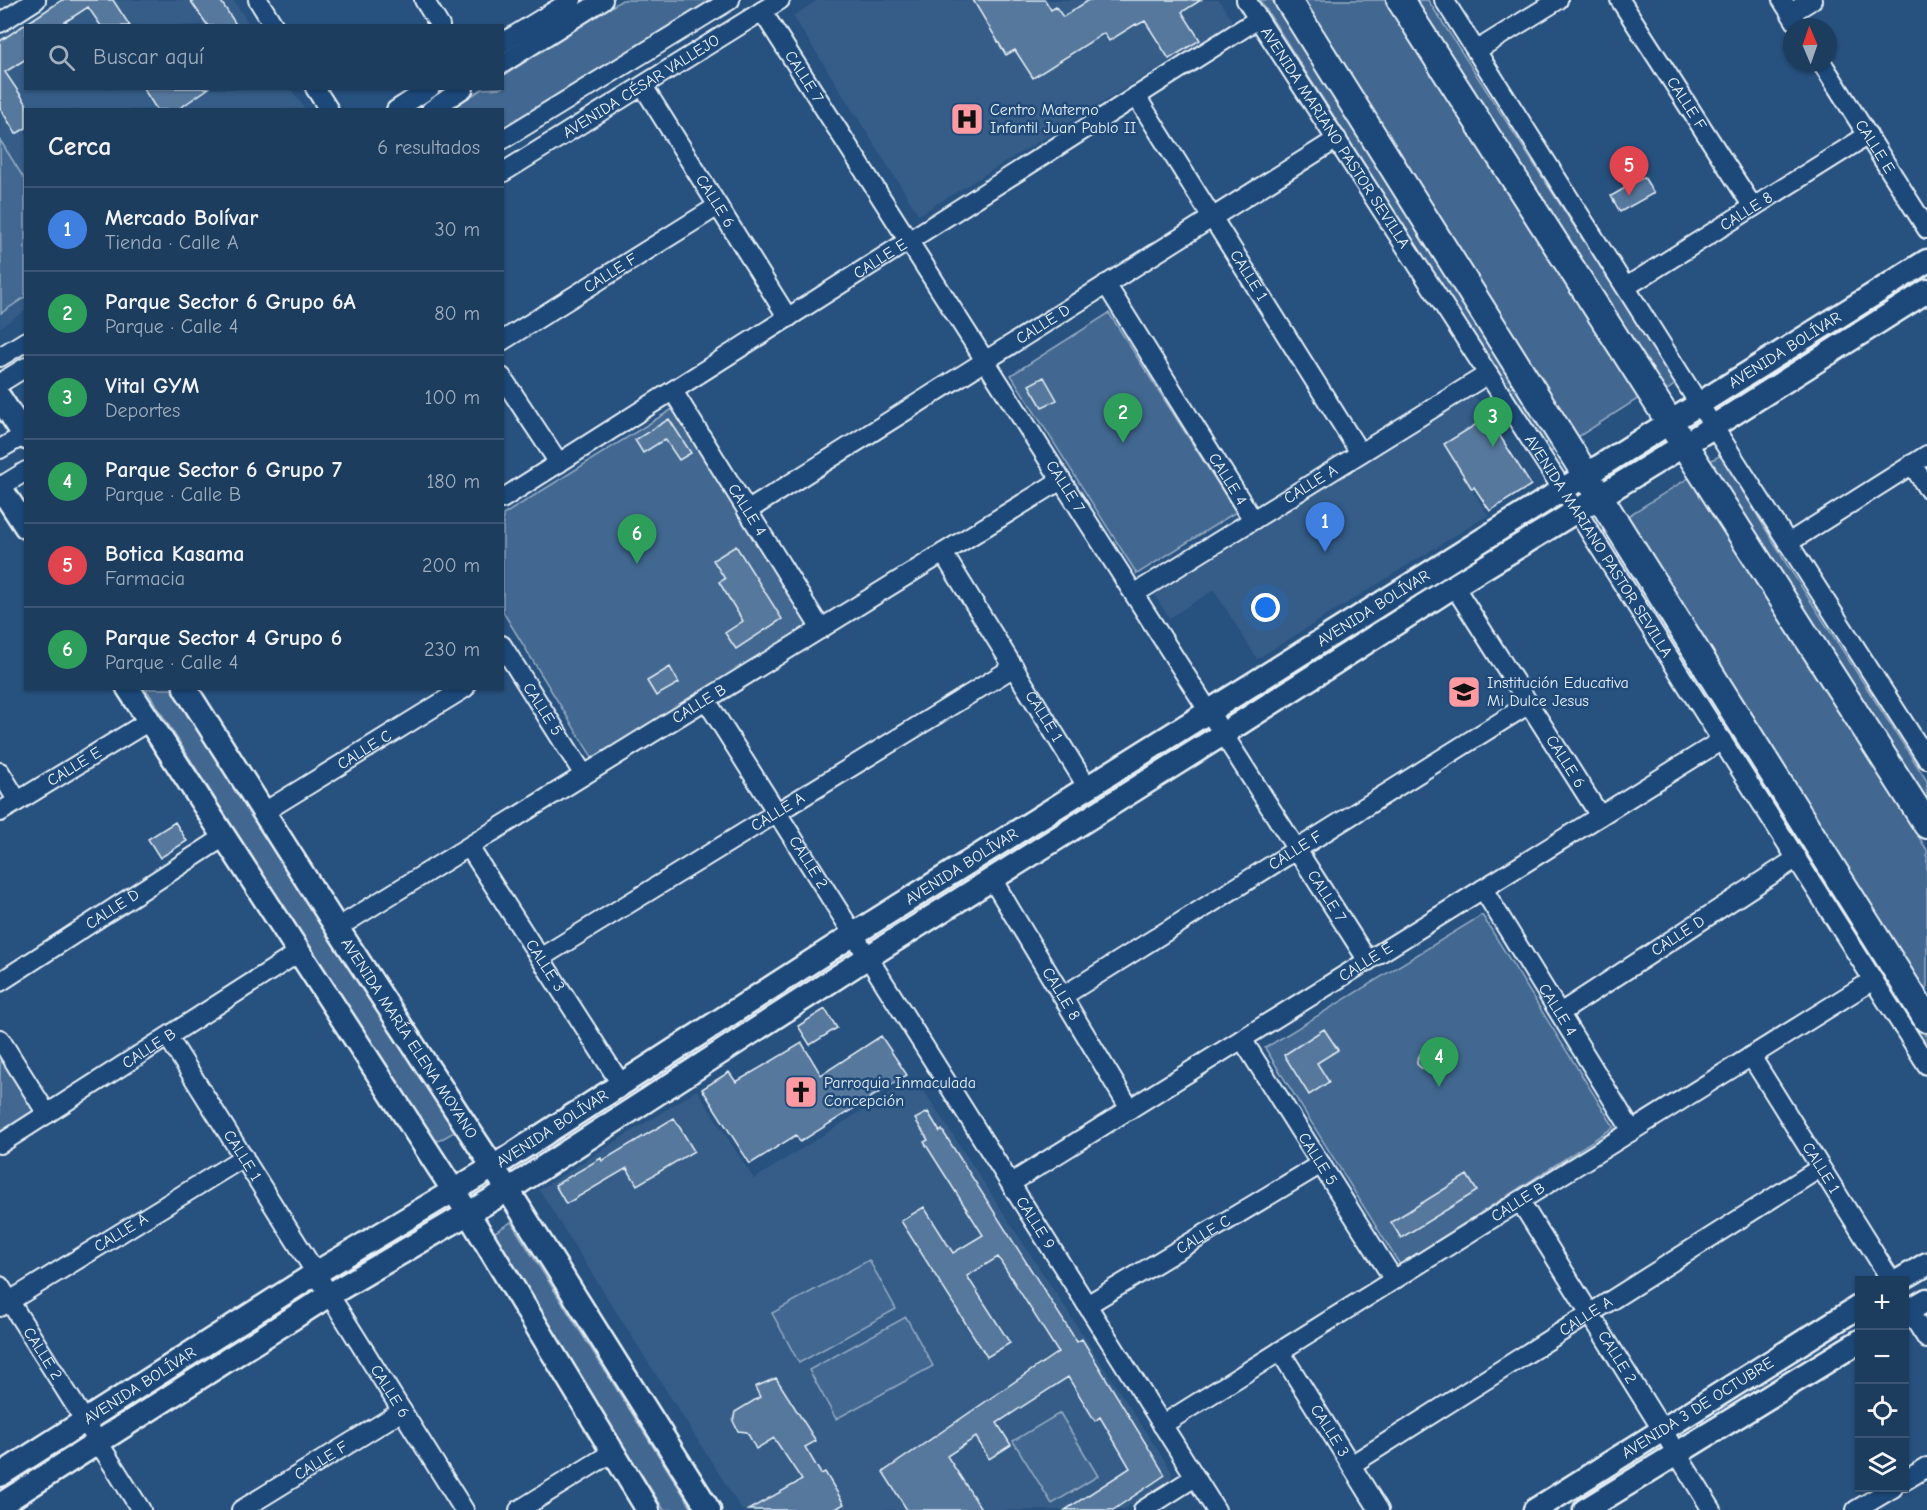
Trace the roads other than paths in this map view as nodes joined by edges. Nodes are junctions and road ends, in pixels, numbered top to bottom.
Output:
1 (36, 0) edge
2 (258, 0) edge
3 (424, 0) edge
4 (572, 0) edge
5 (603, 0) edge
6 (730, 0) edge
7 (780, 0) edge
8 (1246, 0) edge
9 (1288, 0) edge
10 (1400, 0) edge
11 (1444, 0) edge
12 (1558, 0) edge
13 (1620, 0) edge
14 (1812, 0) edge
15 (762, 11) junction
16 (1791, 13) edge
17 (1258, 19) junction
18 (0, 23) edge
19 (273, 24) edge
20 (439, 24) edge
21 (504, 42) edge
22 (1477, 50) junction
23 (504, 63) edge
24 (1828, 72) edge
25 (643, 86) junction
26 (316, 90) edge
27 (427, 90) edge
28 (461, 90) edge
29 (1137, 96) junction
30 (328, 108) edge
31 (399, 108) edge
32 (434, 108) edge
33 (1868, 135) junction
34 (504, 139) edge
35 (1337, 139) junction
36 (504, 172) edge
37 (718, 206) junction
38 (1752, 207) junction
39 (1213, 217) junction
40 (1927, 229) edge
41 (909, 241) junction
42 (1927, 261) edge
43 (1106, 284) junction
44 (1626, 287) junction
45 (1927, 291) edge
46 (788, 318) junction
47 (504, 340) edge
48 (24, 342) edge
49 (0, 357) edge
50 (985, 361) junction
51 (24, 368) edge
52 (1488, 374) junction
53 (504, 380) edge
54 (0, 383) edge
55 (673, 391) junction
56 (0, 398) edge
57 (1700, 405) junction
58 (1669, 423) junction
59 (1713, 426) junction
60 (24, 434) edge
61 (24, 437) edge
62 (1684, 445) junction
63 (0, 449) edge
64 (1360, 453) junction
65 (1919, 459) edge
66 (559, 463) junction
67 (24, 472) edge
68 (1587, 474) junction
69 (1061, 480) junction
70 (0, 487) edge
71 (1927, 488) edge
72 (1562, 489) junction
73 (1600, 496) junction
74 (504, 498) edge
75 (1576, 510) junction
76 (747, 511) junction
77 (1253, 520) junction
78 (24, 524) edge
79 (1788, 543) junction
80 (943, 553) junction
81 (1454, 586) junction
82 (1134, 594) junction
83 (821, 629) junction
84 (506, 657) edge
85 (1014, 667) junction
86 (129, 690) edge
87 (462, 690) edge
88 (193, 692) edge
89 (706, 700) junction
90 (1529, 704) junction
91 (1208, 711) junction
92 (149, 721) junction
93 (1223, 734) junction
94 (1722, 740) junction
95 (1927, 759) edge
96 (0, 772) edge
97 (584, 775) junction
98 (1088, 788) junction
99 (17, 800) junction
100 (0, 812) edge
101 (264, 812) junction
102 (777, 812) junction
103 (1600, 816) junction
104 (1927, 825) edge
105 (225, 837) junction
106 (469, 847) junction
107 (1297, 850) junction
108 (1797, 858) junction
109 (992, 879) junction
110 (1483, 889) junction
111 (337, 928) junction
112 (854, 934) junction
113 (298, 953) junction
114 (868, 957) junction
115 (540, 958) junction
116 (1368, 961) junction
117 (1874, 980) junction
118 (0, 982) edge
119 (1063, 996) junction
120 (1560, 1013) junction
121 (1927, 1019) edge
122 (168, 1037) junction
123 (1242, 1039) junction
124 (0, 1040) edge
125 (1751, 1056) junction
126 (1927, 1065) edge
127 (621, 1084) junction
128 (1130, 1109) junction
129 (46, 1114) junction
130 (1632, 1131) junction
131 (0, 1144) edge
132 (244, 1157) junction
133 (1321, 1164) junction
134 (493, 1167) junction
135 (1820, 1167) junction
136 (1011, 1183) junction
137 (453, 1190) junction
138 (508, 1190) junction
139 (1520, 1201) junction
140 (468, 1213) junction
141 (1927, 1264) edge
142 (316, 1273) junction
143 (1888, 1276) edge
144 (1908, 1276) edge
145 (1394, 1280) junction
146 (329, 1295) junction
147 (3, 1298) edge
148 (1087, 1305) junction
149 (1911, 1306) edge
150 (1855, 1309) edge
151 (1590, 1314) junction
152 (1927, 1339) edge
153 (1855, 1344) edge
154 (1280, 1351) junction
155 (402, 1411) junction
156 (85, 1420) junction
157 (1162, 1425) junction
158 (1663, 1431) junction
159 (98, 1441) junction
160 (613, 1452) junction
161 (1677, 1454) junction
162 (1351, 1465) junction
163 (1927, 1467) edge
164 (0, 1475) edge
165 (1195, 1477) junction
166 (1909, 1478) edge
167 (1886, 1492) edge
168 (0, 1505) edge
169 (141, 1510) edge
170 (240, 1510) edge
171 (464, 1510) edge
172 (519, 1510) edge
173 (648, 1510) edge
174 (710, 1510) edge
175 (1143, 1510) edge
176 (1216, 1510) edge
177 (1379, 1510) edge
178 (1535, 1510) edge
179 (1585, 1510) edge
180 (1712, 1510) edge
181 (1857, 1510) edge

1 - 18 street
2 - 19 street
3 - 20 street
4 - 21 street
5 - 23 street
6 - 34 street, AVENIDA CÉSAR VALLEJO
7 - 15 street, AVENIDA CÉSAR VALLEJO
8 - 17 street, AVENIDA MARIANO PASTOR SEVILLA
9 - 68 main road, AVENIDA MARIANO PASTOR SEVILLA
10 - 58 main road
11 - 22 street
12 - 22 street
13 - 38 street, CALLE F
14 - 16 street
15 - 25 street, AVENIDA CÉSAR VALLEJO
15 - 41 street, CALLE 7
17 - 29 street, CALLE E
17 - 35 street, AVENIDA MARIANO PASTOR SEVILLA
22 - 44 street
24 - 33 street, CALLE E
25 - 36 street, AVENIDA CÉSAR VALLEJO
25 - 37 street, CALLE 6
26 - 30 street
27 - 31 street
28 - 32 street
29 - 39 street, CALLE 1
29 - 41 street, CALLE E
33 - 38 street, CALLE 8
33 - 40 street, CALLE E
35 - 39 street, CALLE D
35 - 52 street, AVENIDA MARIANO PASTOR SEVILLA
37 - 46 street, CALLE 6
37 - 47 street, CALLE F
38 - 44 street, CALLE 8
39 - 43 street, CALLE D
39 - 64 street, CALLE 1
41 - 46 street, CALLE E
41 - 50 street, CALLE 7
42 - 57 street, AVENIDA BOLÍVAR
43 - 50 street, CALLE D
43 - 77 street, CALLE 4
44 - 57 street
45 - 59 street, AVENIDA BOLÍVAR
46 - 55 street, CALLE E
48 - 49 street
50 - 69 street, CALLE 7
50 - 76 street, CALLE D
51 - 54 street
52 - 64 street, CALLE A
52 - 72 street, AVENIDA MARIANO PASTOR SEVILLA
53 - 66 street
55 - 66 street, CALLE E
55 - 76 street, CALLE 4
56 - 60 street
57 - 58 street, AVENIDA BOLÍVAR
57 - 59 street
58 - 62 main road
58 - 68 street, AVENIDA BOLÍVAR
59 - 62 street, AVENIDA BOLÍVAR
59 - 79 street
61 - 63 street
62 - 73 street, AVENIDA BOLÍVAR
62 - 104 main road
64 - 77 street, CALLE A
65 - 71 street
65 - 79 street
66 - 74 street, CALLE E
67 - 70 street
68 - 72 street, AVENIDA BOLÍVAR
68 - 73 main road, AVENIDA MARIANO PASTOR SEVILLA
69 - 80 street, CALLE B
69 - 82 street, CALLE 7
70 - 78 street
72 - 75 street, AVENIDA MARIANO PASTOR SEVILLA
72 - 91 street, AVENIDA BOLÍVAR
73 - 75 street, AVENIDA BOLÍVAR
73 - 121 main road, AVENIDA MARIANO PASTOR SEVILLA
75 - 81 street, AVENIDA BOLÍVAR
75 - 94 street, AVENIDA MARIANO PASTOR SEVILLA
76 - 83 street, CALLE 4
77 - 82 street, CALLE A
79 - 95 street
80 - 83 street, CALLE B
80 - 85 street, CALLE 1
81 - 90 street, CALLE 6
81 - 93 street, AVENIDA BOLÍVAR
82 - 91 street, CALLE 7
83 - 89 street, CALLE B
84 - 97 street, CALLE 5
85 - 98 street, CALLE 1
85 - 102 street, CALLE A
86 - 92 street
87 - 101 street, CALLE C
88 - 101 street, AVENIDA MARÍA ELENA MOYANO
89 - 97 street, CALLE B
89 - 102 street, CALLE 2
90 - 103 street, CALLE 6
90 - 107 street, CALLE F
91 - 93 street, CALLE 7
91 - 98 street, AVENIDA BOLÍVAR
92 - 99 street, CALLE E
92 - 105 street
93 - 107 street, CALLE 7
93 - 109 street, AVENIDA BOLÍVAR
94 - 103 street, CALLE E
94 - 108 street, AVENIDA MARIANO PASTOR SEVILLA
96 - 99 street
97 - 106 street, CALLE B
98 - 112 street, AVENIDA BOLÍVAR
99 - 100 street, CALLE E
101 - 111 street, AVENIDA MARÍA ELENA MOYANO
102 - 112 street, CALLE 2
102 - 115 street, CALLE A
103 - 110 street, CALLE E
105 - 113 street
105 - 118 street, CALLE D
106 - 111 street, CALLE B
106 - 115 street, CALLE 3
107 - 116 street, CALLE 7
107 - 119 street, CALLE F
108 - 117 street, AVENIDA MARIANO PASTOR SEVILLA
108 - 120 street, CALLE D
109 - 114 street, AVENIDA BOLÍVAR
109 - 119 street, CALLE 8
110 - 116 street, CALLE E
110 - 120 street, CALLE 4
111 - 134 street, AVENIDA MARÍA ELENA MOYANO
112 - 114 street, CALLE 9
112 - 127 street, AVENIDA BOLÍVAR
113 - 122 street, CALLE B
113 - 137 street
114 - 136 street, CALLE 9
114 - 138 street, AVENIDA BOLÍVAR
115 - 127 street, CALLE 3
116 - 123 street, CALLE E
117 - 125 street, CALLE B
117 - 126 street, AVENIDA MARIANO PASTOR SEVILLA
119 - 128 street, CALLE 8
120 - 130 street, CALLE 4
122 - 129 street, CALLE B
122 - 132 street, CALLE 1
123 - 128 street, CALLE E
123 - 133 street, CALLE 5
124 - 129 street
125 - 130 street, CALLE B
125 - 135 street, CALLE 1
127 - 134 street, AVENIDA BOLÍVAR
128 - 136 street, CALLE E
129 - 131 street, CALLE B
130 - 139 street, CALLE B
132 - 142 street, CALLE 1
132 - 147 street, CALLE A
133 - 145 street, CALLE 5
133 - 148 street, CALLE C
134 - 137 street, AVENIDA BOLÍVAR
134 - 138 street, AVENIDA MARÍA ELENA MOYANO
135 - 143 street, CALLE 1
135 - 151 street, CALLE A
136 - 148 street, CALLE 9
137 - 140 street
137 - 142 street, AVENIDA BOLÍVAR
138 - 140 street, AVENIDA BOLÍVAR
138 - 174 street, AVENIDA MARÍA ELENA MOYANO
139 - 145 street, CALLE B
139 - 151 street, CALLE 2
140 - 146 street, AVENIDA BOLÍVAR
140 - 160 street
141 - 144 street
142 - 146 street, CALLE 6
142 - 156 street, AVENIDA BOLÍVAR
145 - 154 street, CALLE B
146 - 155 street, CALLE 6
146 - 159 street, AVENIDA BOLÍVAR
147 - 156 street, CALLE 2
148 - 157 street, CALLE 9
149 - 152 street
150 - 158 street, AVENIDA 3 DE OCTUBRE
151 - 158 street, CALLE 2
151 - 162 street, CALLE A
153 - 161 street, AVENIDA 3 DE OCTUBRE
154 - 157 street, CALLE B
154 - 162 street, CALLE 3
155 - 170 street, CALLE F
155 - 171 street, CALLE 6
156 - 159 street
156 - 164 street, AVENIDA BOLÍVAR
157 - 165 street, CALLE 9
158 - 161 street, CALLE 2
158 - 178 street, AVENIDA 3 DE OCTUBRE
159 - 168 street, AVENIDA BOLÍVAR
159 - 169 street
160 - 172 street
160 - 173 street
161 - 179 street, AVENIDA 3 DE OCTUBRE
161 - 180 street
162 - 177 street, CALLE 3
163 - 166 street
165 - 175 street
165 - 176 street, CALLE 9
167 - 181 street

